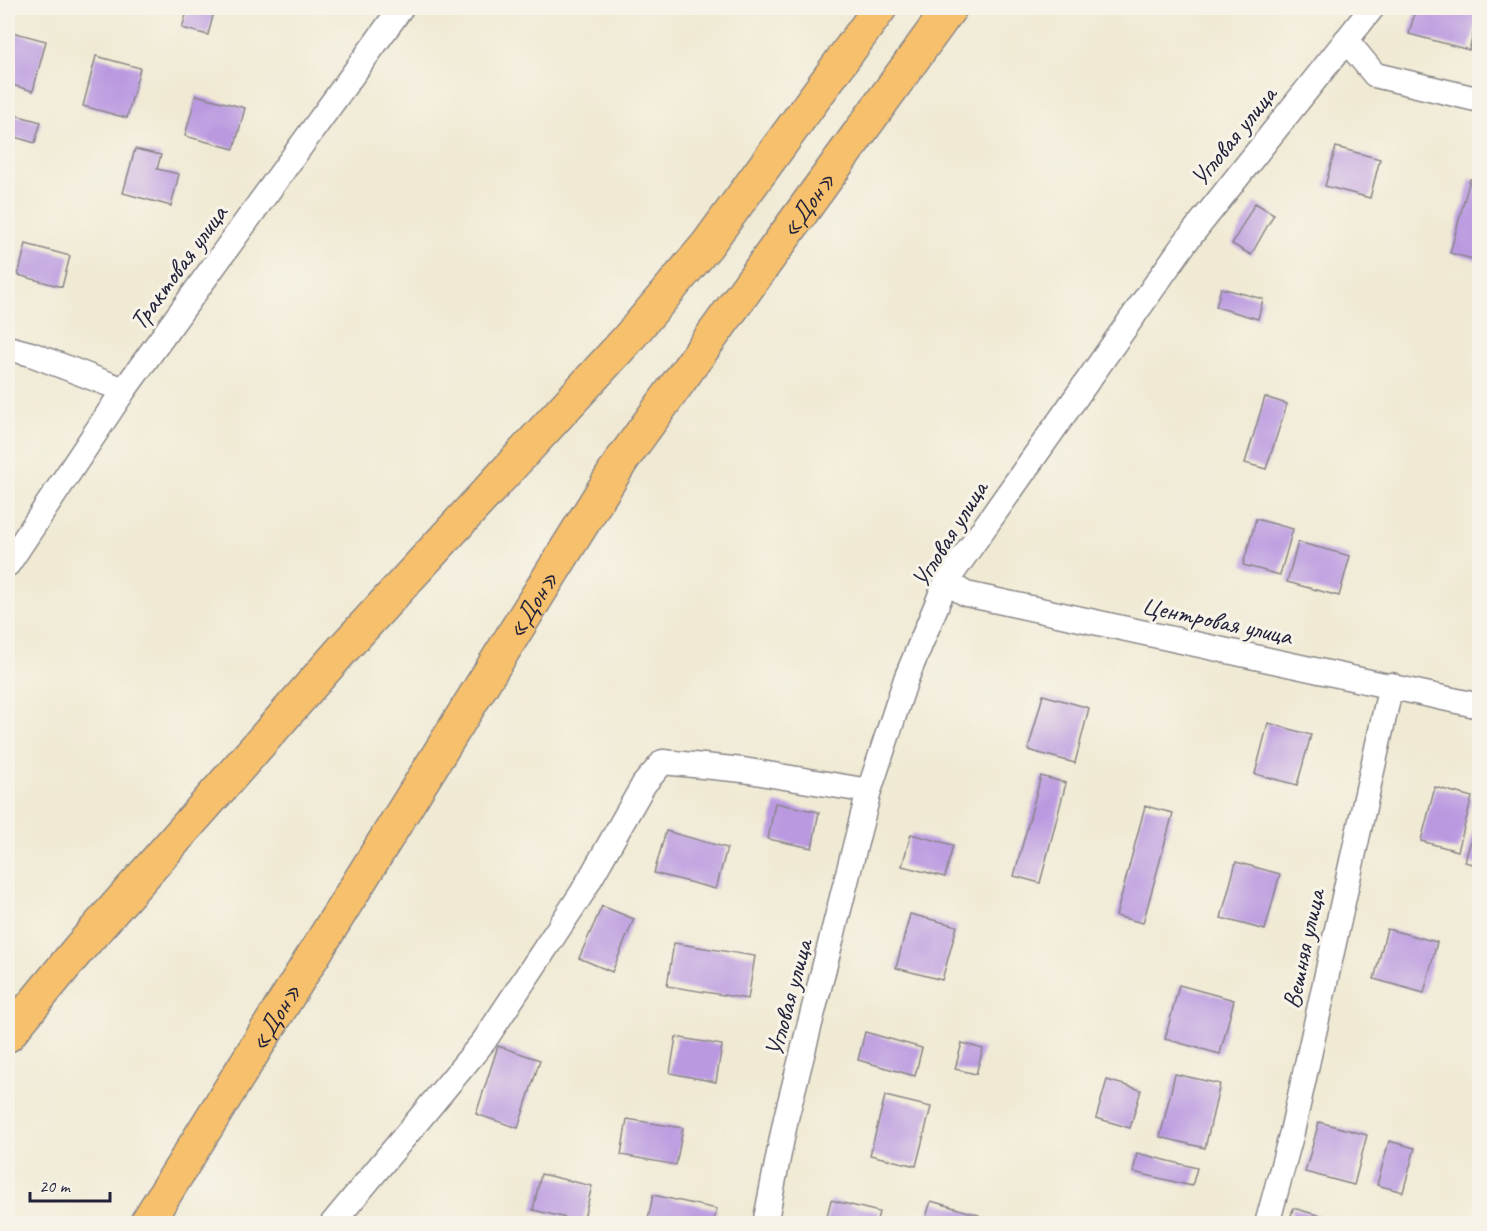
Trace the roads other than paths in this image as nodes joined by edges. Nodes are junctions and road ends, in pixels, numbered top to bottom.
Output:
1 (401, 8) edge
2 (880, 8) edge
3 (950, 8) edge
4 (1372, 8) edge
5 (1346, 40) junction
6 (1479, 100) edge
7 (8, 348) edge
8 (124, 390) junction
9 (8, 564) edge
10 (946, 582) junction
11 (1390, 685) junction
12 (1479, 706) edge
13 (869, 791) junction
14 (8, 1035) edge
15 (146, 1224) edge
16 (332, 1224) edge
17 (765, 1224) edge
18 (1267, 1224) edge

1 - 8 street, Трактовая улица
2 - 14 highway
3 - 15 highway, «Дон»
4 - 5 street, Угловая улица
5 - 6 street
5 - 10 street, Угловая улица
7 - 8 street
8 - 9 street, Трактовая улица
10 - 11 street, Центровая улица
10 - 13 street, Угловая улица
11 - 12 street, Центровая улица
11 - 18 street, Вешняя улица
13 - 16 street
13 - 17 street, Угловая улица

